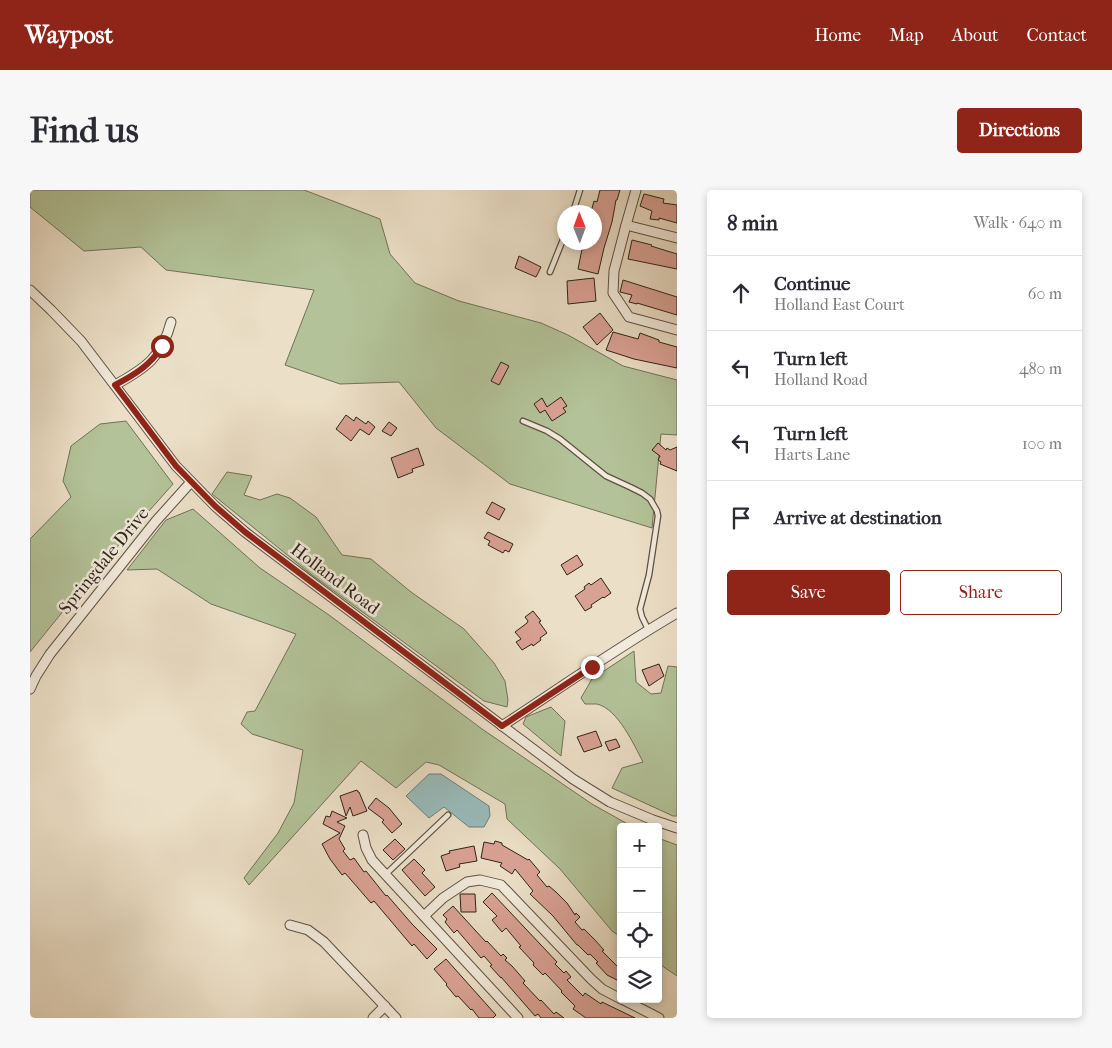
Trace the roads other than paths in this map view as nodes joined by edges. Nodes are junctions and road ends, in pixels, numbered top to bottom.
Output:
1 (580, 190) edge
2 (636, 190) edge
3 (575, 205) edge
4 (626, 226) junction
5 (677, 238) edge
6 (559, 250) edge
7 (550, 272) dead end
8 (30, 290) edge
9 (171, 322) dead end
10 (677, 330) edge
11 (115, 385) junction
12 (523, 421) dead end
13 (191, 482) junction
14 (677, 613) edge
15 (648, 629) junction
16 (30, 689) edge
17 (502, 726) junction
18 (448, 815) dead end
19 (677, 828) edge
20 (363, 836) dead end
21 (386, 874) junction
22 (424, 916) junction
23 (290, 925) dead end
24 (617, 997) edge
25 (629, 1003) edge
26 (385, 1006) junction
27 (373, 1018) edge
28 (396, 1018) edge
29 (518, 1018) edge
30 (659, 1018) edge

1 - 3 lane
2 - 4 street
4 - 5 street
4 - 10 street
6 - 7 lane
8 - 11 street, Holland Road
9 - 11 street
11 - 13 street, Holland Road
12 - 15 lane
13 - 16 street, Springdale Drive
13 - 17 street, Holland Road
14 - 15 street
15 - 17 street
17 - 19 street, Holland Road
18 - 21 lane
20 - 21 street
21 - 22 street
22 - 24 street
22 - 29 street
23 - 26 street
25 - 30 street
26 - 27 street
26 - 28 street

